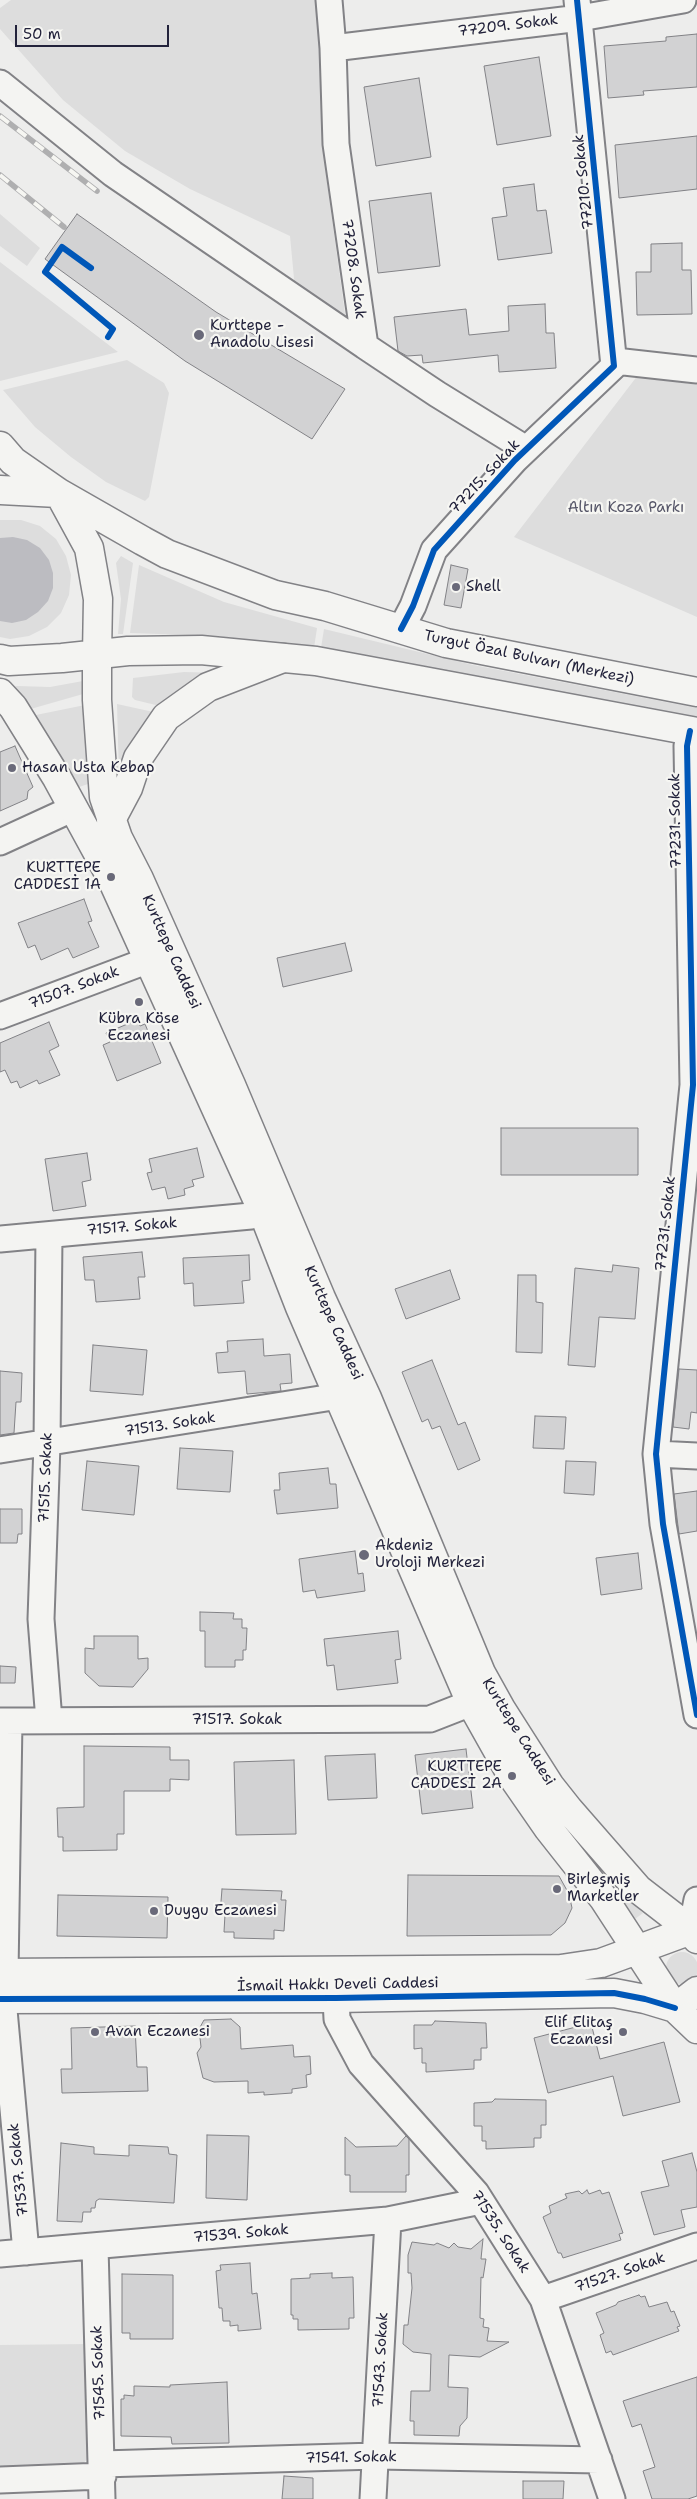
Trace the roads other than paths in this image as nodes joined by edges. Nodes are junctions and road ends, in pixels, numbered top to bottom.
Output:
1 (328, 0) edge
2 (683, 0) edge
3 (578, 9) edge
4 (333, 48) junction
5 (0, 83) edge
6 (365, 346) junction
7 (615, 361) junction
8 (697, 370) edge
9 (0, 446) edge
10 (526, 450) junction
11 (0, 490) edge
12 (59, 493) junction
13 (401, 629) junction
14 (97, 656) junction
15 (283, 658) junction
16 (0, 659) edge
17 (697, 692) edge
18 (0, 693) edge
19 (693, 732) edge
20 (74, 808) junction
21 (111, 820) junction
22 (0, 842) edge
23 (149, 960) junction
24 (0, 1016) edge
25 (695, 1085) edge
26 (263, 1212) junction
27 (49, 1235) junction
28 (0, 1239) edge
29 (339, 1396) junction
30 (47, 1444) junction
31 (0, 1450) edge
32 (656, 1454) junction
33 (697, 1456) edge
34 (471, 1703) junction
35 (697, 1715) edge
36 (49, 1720) junction
37 (4, 1721) edge
38 (697, 1900) edge
39 (695, 1932) edge
40 (638, 1951) junction
41 (2, 1986) edge
42 (697, 1991) edge
43 (336, 1998) junction
44 (675, 2008) junction
45 (697, 2029) edge
46 (481, 2201) junction
47 (388, 2220) junction
48 (697, 2246) edge
49 (95, 2247) junction
50 (26, 2252) junction
51 (0, 2254) edge
52 (544, 2299) junction
53 (376, 2456) junction
54 (599, 2460) junction
55 (0, 2480) edge
56 (102, 2480) edge
57 (373, 2499) edge
58 (612, 2499) edge

1 - 4 street, 77208. Sokak
2 - 3 street, 77209. Sokak
3 - 4 street, 77209. Sokak
3 - 7 street, 77210. Sokak
4 - 6 street, 77208. Sokak
5 - 6 street
6 - 10 street
7 - 8 street
7 - 10 street, 77215. Sokak
9 - 12 main road, Turgut Özal Bulvarı (Merkezi)
10 - 13 street, 77215. Sokak
11 - 12 main road
12 - 13 main road, Turgut Özal Bulvarı (Merkezi)
12 - 14 main road, Kurttepe Caddesi
13 - 17 main road, Turgut Özal Bulvarı (Merkezi)
14 - 15 main road
14 - 16 main road
14 - 21 main road, Kurttepe Caddesi
15 - 19 main road
15 - 21 main road
18 - 20 main road, Kurttepe Caddesi
19 - 25 street, 77231. Sokak
20 - 22 street
20 - 23 main road, Kurttepe Caddesi
21 - 39 main road, Kurttepe Caddesi
23 - 24 street, 71507. Sokak
23 - 26 main road, Kurttepe Caddesi
25 - 32 street, 77231. Sokak
26 - 27 street, 71517. Sokak
26 - 29 main road, Kurttepe Caddesi
27 - 28 street, 71517. Sokak
27 - 30 street, 71515. Sokak
29 - 30 street, 71513. Sokak
29 - 34 main road, Kurttepe Caddesi
30 - 31 street, 71513. Sokak
30 - 36 street, 71515. Sokak
32 - 33 street
32 - 35 street, 77231. Sokak
34 - 36 street, 71517. Sokak
34 - 40 main road, Kurttepe Caddesi
36 - 37 street, 71517. Sokak
37 - 41 street, 71537. Sokak
38 - 39 street
39 - 40 main road, İsmail Hakkı Develi Caddesi
40 - 41 main road, İsmail Hakkı Develi Caddesi
40 - 44 main road, Kurttepe Caddesi
41 - 43 main road, İsmail Hakkı Develi Caddesi
41 - 50 street, 71537. Sokak
42 - 44 main road
43 - 44 main road, İsmail Hakkı Develi Caddesi
43 - 46 street, 71535. Sokak
44 - 45 main road
46 - 47 street, 71539. Sokak
46 - 52 street, 71535. Sokak
47 - 49 street, 71539. Sokak
47 - 53 street, 71543. Sokak
48 - 52 street, 71527. Sokak
49 - 50 street, 71539. Sokak
49 - 56 street, 71545. Sokak
50 - 51 street, 71539. Sokak
52 - 54 street, 71535. Sokak
53 - 54 street, 71541. Sokak
53 - 56 street, 71541. Sokak
53 - 57 street, 71543. Sokak
54 - 58 street, 71535. Sokak
55 - 56 street, 71541. Sokak

